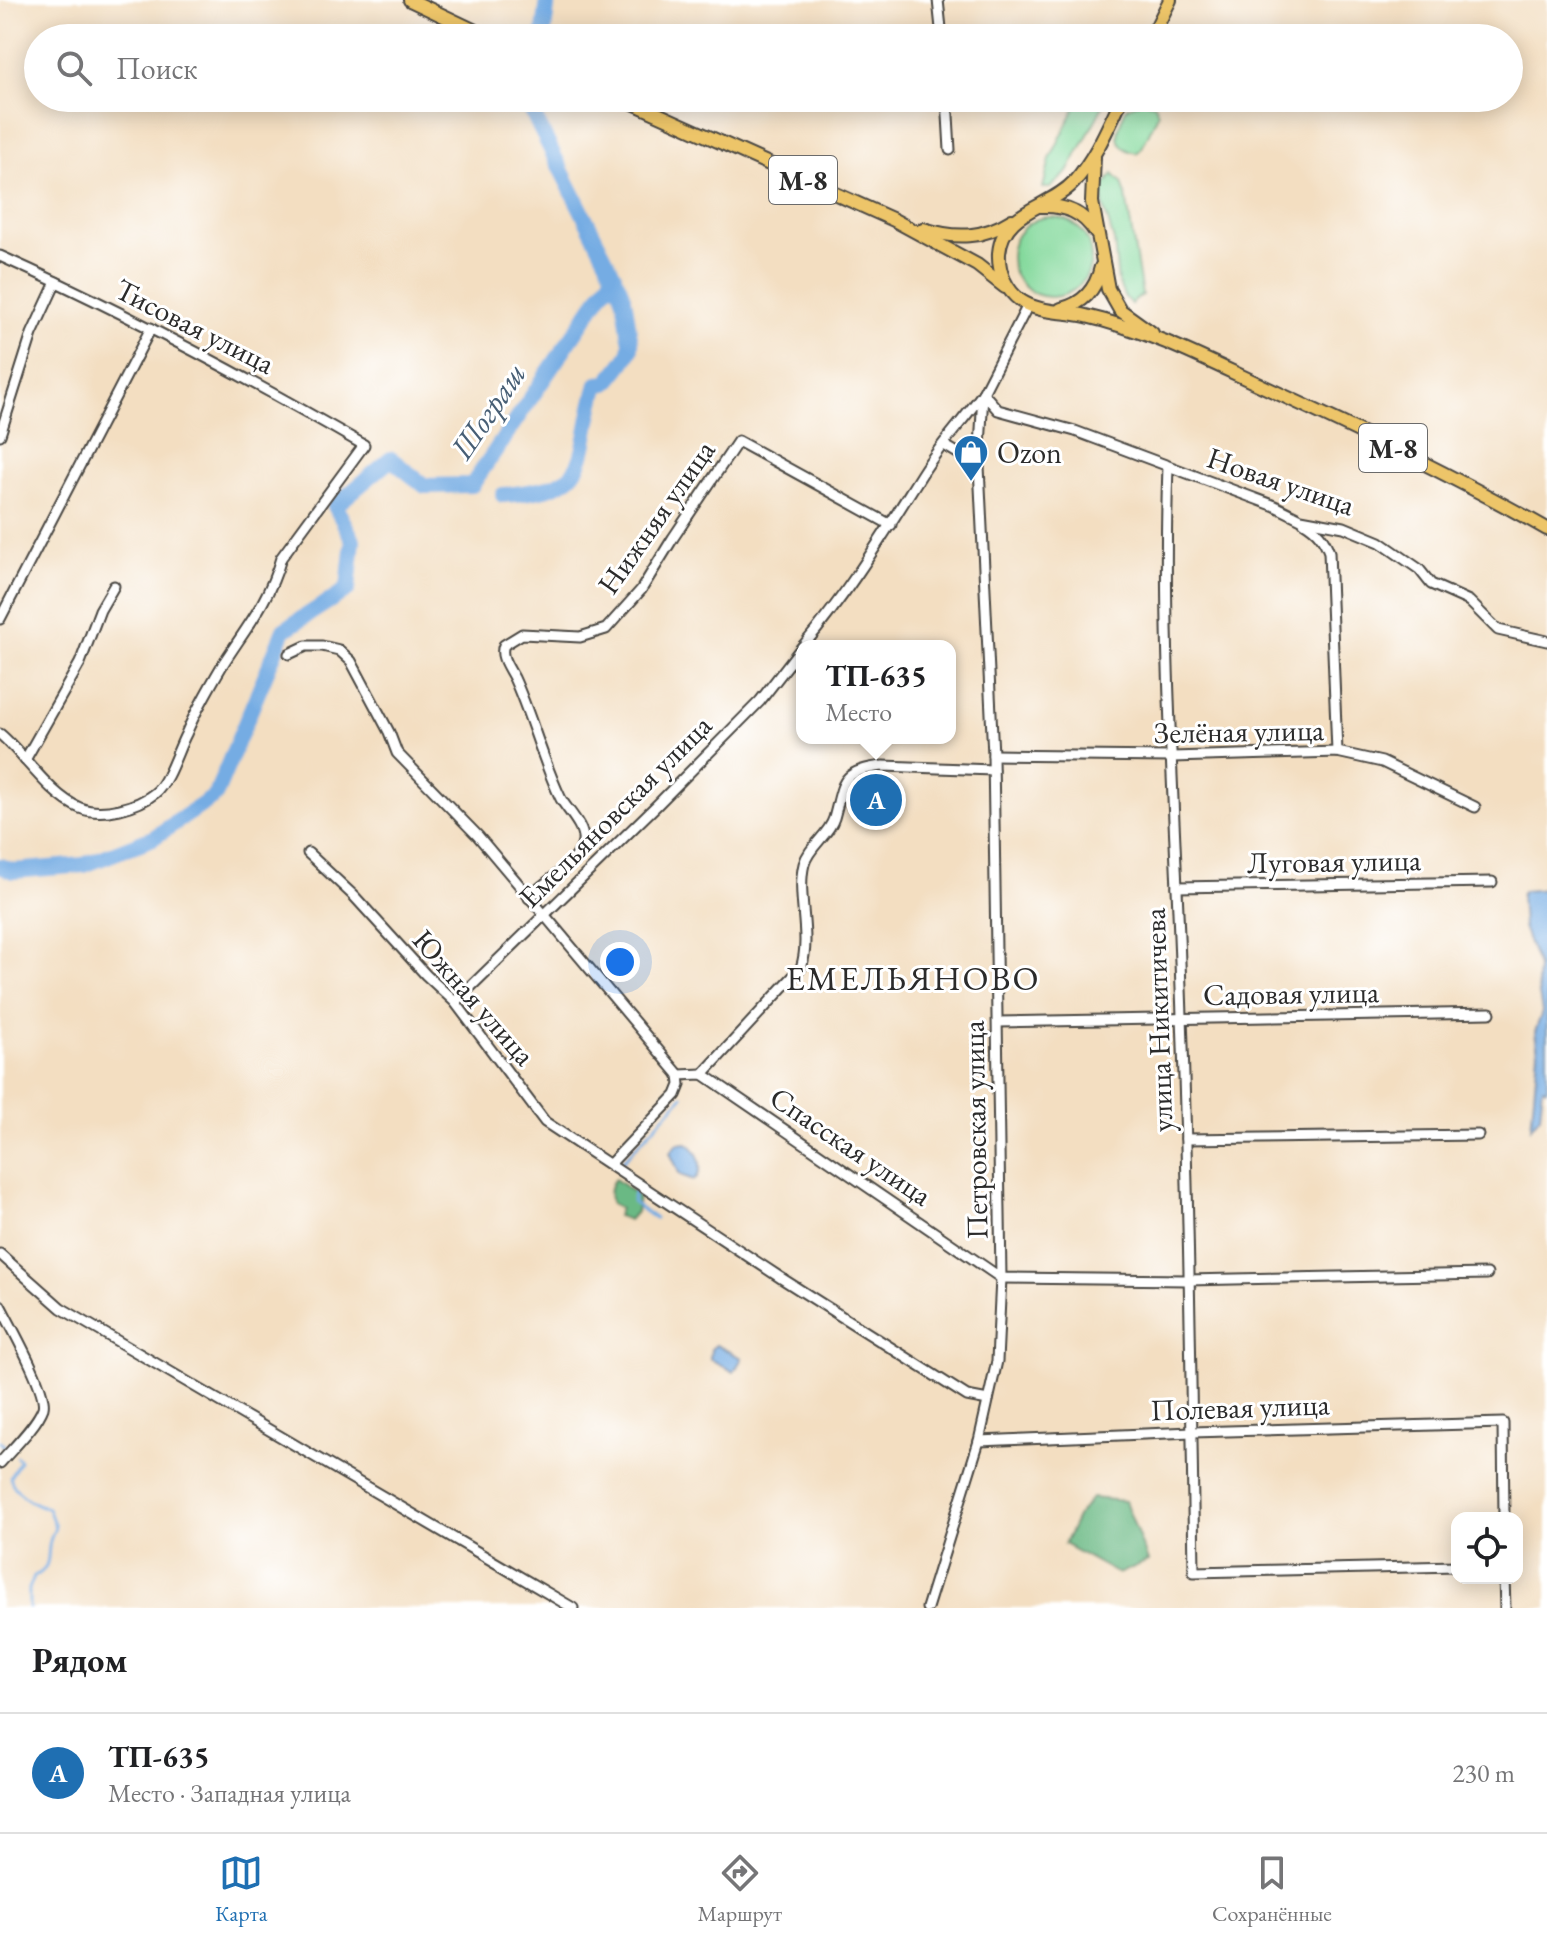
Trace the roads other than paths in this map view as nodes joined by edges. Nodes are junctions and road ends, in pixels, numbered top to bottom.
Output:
1 (410, 0) edge
2 (938, 0) edge
3 (1170, 0) edge
4 (461, 24) edge
5 (941, 24) edge
6 (1158, 24) edge
7 (653, 112) edge
8 (948, 112) edge
9 (1115, 112) edge
10 (950, 150) dead end
11 (1094, 157) junction
12 (1036, 207) junction
13 (1018, 216) junction
14 (894, 220) junction
15 (1100, 244) junction
16 (0, 256) edge
17 (1102, 260) junction
18 (56, 282) junction
19 (1029, 304) junction
20 (151, 328) junction
21 (1164, 341) junction
22 (983, 393) junction
23 (0, 435) edge
24 (944, 445) junction
25 (979, 466) junction
26 (1168, 466) junction
27 (1301, 519) junction
28 (891, 525) junction
29 (1547, 529) edge
30 (114, 586) dead end
31 (0, 619) edge
32 (808, 640) edge
33 (1547, 641) edge
34 (289, 654) dead end
35 (796, 655) edge
36 (0, 734) edge
37 (1337, 752) junction
38 (993, 755) junction
39 (1172, 757) junction
40 (25, 760) junction
41 (993, 770) junction
42 (1475, 807) dead end
43 (308, 853) dead end
44 (1492, 882) dead end
45 (1177, 887) junction
46 (529, 898) junction
47 (543, 915) junction
48 (455, 1002) junction
49 (1490, 1013) dead end
50 (1182, 1020) junction
51 (998, 1022) junction
52 (703, 1074) junction
53 (679, 1075) junction
54 (1478, 1135) dead end
55 (1186, 1139) junction
56 (610, 1164) junction
57 (0, 1254) edge
58 (1487, 1274) dead end
59 (1001, 1278) junction
60 (1187, 1280) junction
61 (0, 1305) edge
62 (988, 1400) junction
63 (1192, 1432) junction
64 (979, 1441) junction
65 (0, 1463) edge
66 (1504, 1512) edge
67 (1451, 1566) edge
68 (1504, 1584) edge
69 (573, 1608) edge
70 (927, 1608) edge
71 (1505, 1608) edge

1 - 4 main road
2 - 5 street
3 - 6 main road
7 - 14 main road, М-8
8 - 10 street
9 - 11 main road
11 - 12 main road
11 - 15 main road
12 - 13 main road, М-8
12 - 15 main road
13 - 14 main road, М-8
13 - 19 main road
14 - 19 main road, М-8
15 - 17 main road, М-8
16 - 18 street, Тисовая улица
17 - 19 main road
17 - 21 main road, М-8
18 - 20 street, Тисовая улица
18 - 23 street
19 - 21 main road, М-8
19 - 22 street, Петровская улица
20 - 31 street
20 - 40 street, Тисовая улица
21 - 29 main road, М-8
22 - 24 street, Емельяновская улица
22 - 25 street, Петровская улица
22 - 26 street, Новая улица
24 - 25 street
24 - 28 street, Емельяновская улица
25 - 38 street, Петровская улица
26 - 27 street, Новая улица
26 - 39 street, улица Никитичева
27 - 33 street, Новая улица
27 - 37 street
28 - 32 street, Емельяновская улица
28 - 46 street, Нижняя улица
30 - 40 street
34 - 46 street
35 - 47 street, Емельяновская улица
36 - 40 street
37 - 39 street, Зелёная улица
37 - 42 street, Зелёная улица
38 - 39 street, Зелёная улица
38 - 41 street, Петровская улица
39 - 45 street, улица Никитичева
41 - 51 street, Петровская улица
41 - 52 street
43 - 48 street, Южная улица
44 - 45 street, Луговая улица
45 - 50 street, улица Никитичева
46 - 47 street
47 - 48 street, Емельяновская улица
47 - 53 street
48 - 56 street, Южная улица
49 - 50 street, Садовая улица
50 - 51 street, Садовая улица
50 - 55 street, улица Никитичева
51 - 59 street, Петровская улица
52 - 53 street
52 - 59 street, Спасская улица
53 - 56 street
54 - 55 street
55 - 60 street, улица Никитичева
56 - 62 street
57 - 69 street
58 - 60 street
59 - 60 street
59 - 62 street, Петровская улица
60 - 63 street, улица Никитичева
61 - 65 street
62 - 64 street, Петровская улица
63 - 64 street, Полевая улица
63 - 66 street, Полевая улица
63 - 67 street, улица Никитичева
64 - 70 street, Петровская улица
68 - 71 street

